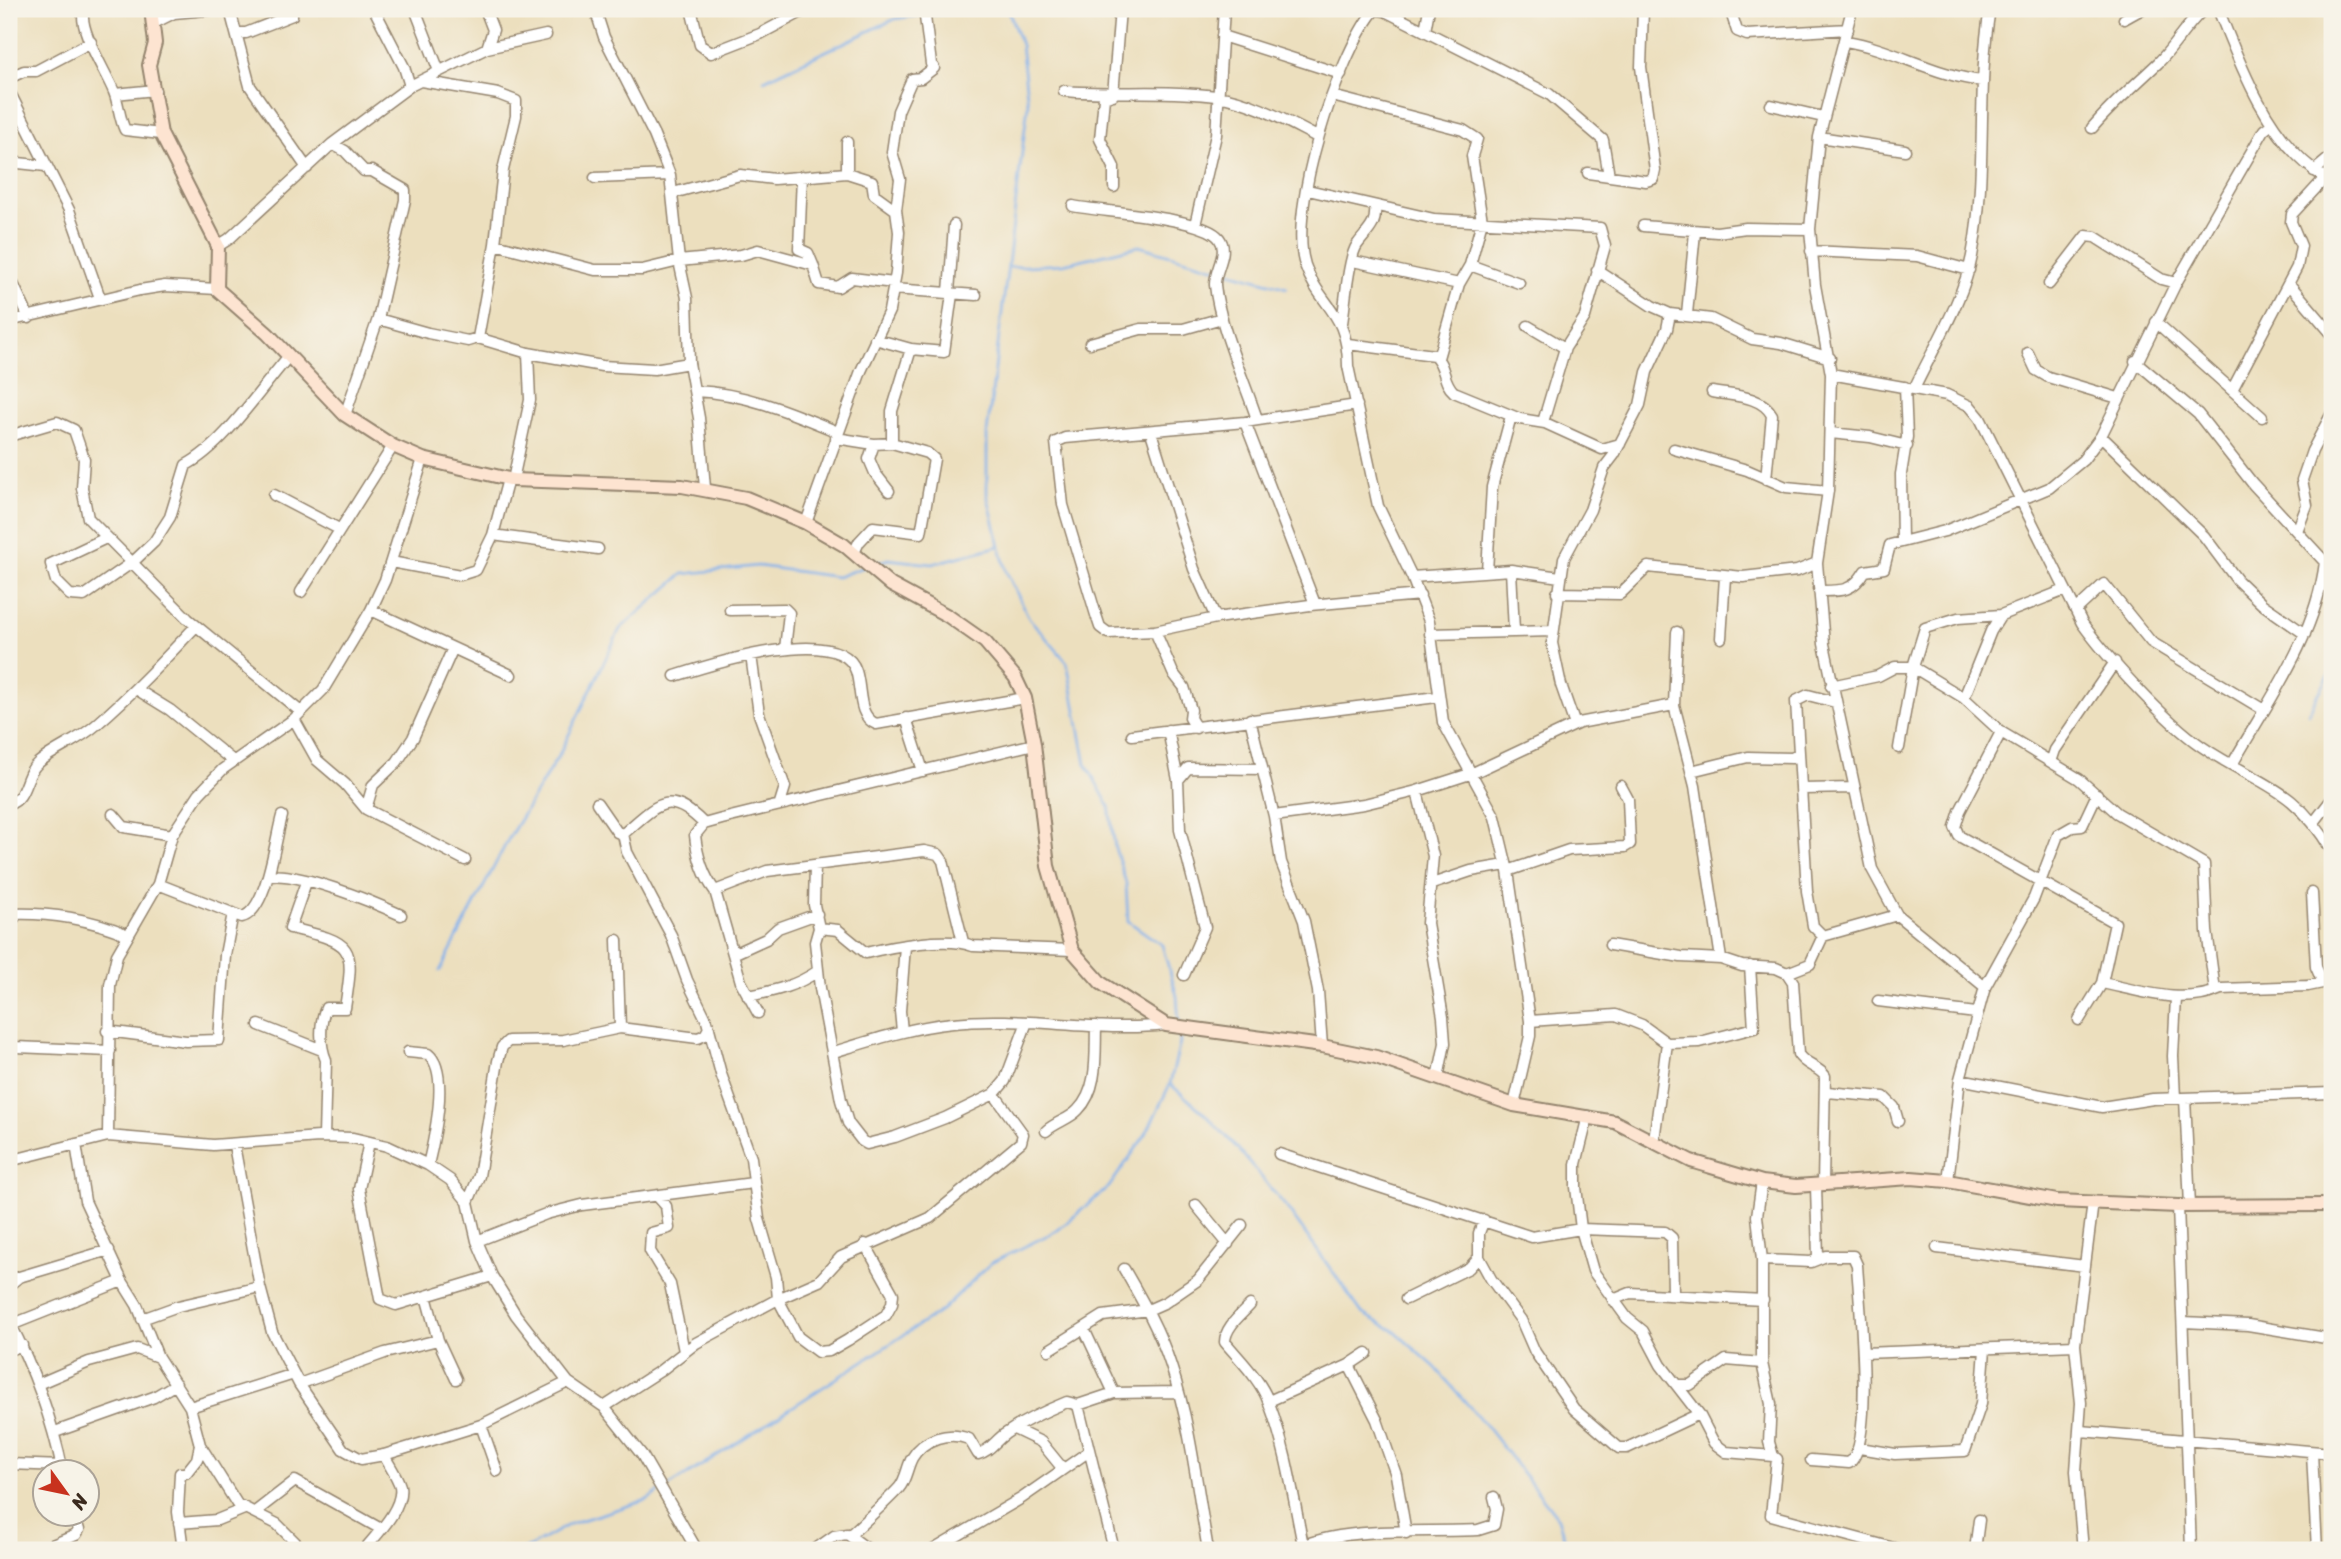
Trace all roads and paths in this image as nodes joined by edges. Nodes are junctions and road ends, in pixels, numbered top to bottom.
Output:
1 (84, 9) edge
2 (151, 9) edge
3 (217, 9) edge
4 (223, 9) edge
5 (291, 9) edge
6 (374, 9) edge
7 (415, 9) edge
8 (485, 9) edge
9 (595, 9) edge
10 (691, 9) edge
11 (807, 9) edge
12 (924, 9) edge
13 (1120, 9) edge
14 (1224, 9) edge
15 (1429, 9) edge
16 (1643, 9) edge
17 (1730, 9) edge
18 (1852, 9) edge
19 (1990, 9) edge
20 (2141, 9) edge
21 (2204, 9) edge
22 (2218, 9) edge
23 (1372, 10) edge
24 (2124, 19) dead end
25 (154, 23) junction
26 (1849, 29) junction
27 (1424, 31) junction
28 (236, 33) junction
29 (546, 36) dead end
30 (1222, 36) junction
31 (1846, 41) junction
32 (91, 42) junction
33 (487, 48) junction
34 (439, 71) junction
35 (1340, 74) junction
36 (9, 78) edge
37 (1983, 81) junction
38 (415, 83) junction
39 (155, 90) junction
40 (9, 91) edge
41 (1064, 91) dead end
42 (115, 94) junction
43 (1113, 95) junction
44 (1219, 96) junction
45 (1332, 96) junction
46 (1771, 105) dead end
47 (1823, 117) junction
48 (2272, 124) junction
49 (2092, 128) dead end
50 (161, 134) junction
51 (1317, 137) junction
52 (1819, 137) junction
53 (847, 142) dead end
54 (332, 144) junction
55 (1905, 150) dead end
56 (2332, 156) edge
57 (9, 162) edge
58 (46, 166) junction
59 (307, 168) junction
60 (2314, 170) junction
61 (847, 173) junction
62 (1588, 173) dead end
63 (670, 175) junction
64 (802, 176) junction
65 (1609, 176) junction
66 (595, 178) dead end
67 (2329, 179) edge
68 (1114, 187) dead end
69 (1308, 190) junction
70 (673, 193) junction
71 (1073, 206) dead end
72 (1375, 207) junction
73 (896, 209) junction
74 (1482, 221) junction
75 (954, 225) dead end
76 (1195, 225) junction
77 (1643, 226) dead end
78 (1810, 229) junction
79 (1695, 232) junction
80 (495, 244) junction
81 (218, 246) junction
82 (1811, 251) junction
83 (679, 261) junction
84 (1353, 261) junction
85 (813, 265) junction
86 (1470, 265) junction
87 (1597, 270) junction
88 (1969, 270) junction
89 (9, 275) edge
90 (1519, 283) dead end
91 (2176, 283) junction
92 (1459, 284) junction
93 (2049, 284) dead end
94 (2290, 285) junction
95 (894, 286) junction
96 (217, 289) junction
97 (951, 293) junction
98 (976, 295) dead end
99 (100, 298) junction
100 (1670, 314) junction
101 (1688, 314) junction
102 (29, 318) junction
103 (1222, 318) junction
104 (378, 320) junction
105 (9, 321) edge
106 (2156, 321) junction
107 (1342, 323) junction
108 (1528, 326) dead end
109 (2332, 334) edge
110 (478, 338) junction
111 (875, 340) junction
112 (1090, 343) dead end
113 (1348, 344) junction
114 (1565, 348) junction
115 (911, 349) junction
116 (528, 353) junction
117 (2028, 353) dead end
118 (289, 356) junction
119 (1438, 358) junction
120 (1830, 358) junction
121 (2135, 361) junction
122 (689, 363) junction
123 (1831, 374) junction
124 (1910, 388) junction
125 (2232, 390) junction
126 (695, 391) junction
127 (1712, 392) dead end
128 (2118, 398) junction
129 (1357, 405) junction
130 (2332, 413) edge
131 (345, 415) junction
132 (1511, 416) junction
133 (2262, 417) dead end
134 (1257, 419) junction
135 (1245, 422) junction
136 (1543, 422) junction
137 (1151, 432) junction
138 (1830, 433) junction
139 (837, 435) junction
140 (9, 436) edge
141 (2101, 436) junction
142 (892, 443) junction
143 (874, 444) junction
144 (1620, 444) junction
145 (393, 446) junction
146 (1907, 446) junction
147 (1602, 449) junction
148 (1674, 449) dead end
149 (423, 459) junction
150 (1607, 463) junction
151 (511, 479) junction
152 (1766, 479) junction
153 (705, 488) junction
154 (889, 491) dead end
155 (1828, 491) junction
156 (274, 495) dead end
157 (2019, 501) junction
158 (806, 523) junction
159 (339, 529) junction
160 (2297, 531) junction
161 (493, 535) junction
162 (106, 538) junction
163 (1902, 542) junction
164 (597, 549) dead end
165 (854, 553) junction
166 (133, 562) junction
167 (391, 562) junction
168 (1817, 564) junction
169 (1511, 570) junction
170 (1487, 571) junction
171 (1412, 577) junction
172 (1560, 577) junction
173 (1725, 577) junction
174 (2065, 590) junction
175 (301, 592) dead end
176 (1819, 592) junction
177 (1557, 593) junction
178 (1420, 595) junction
179 (1315, 604) junction
180 (371, 610) junction
181 (730, 610) dead end
182 (2076, 610) junction
183 (2001, 615) junction
184 (1216, 618) junction
185 (196, 626) junction
186 (1155, 631) junction
187 (1514, 631) junction
188 (1552, 631) junction
189 (1677, 632) dead end
190 (1430, 634) junction
191 (2305, 634) junction
192 (1721, 638) dead end
193 (453, 648) junction
194 (785, 649) junction
195 (751, 655) junction
196 (2115, 662) junction
197 (1913, 667) junction
198 (511, 675) dead end
199 (675, 676) dead end
200 (1831, 686) junction
201 (136, 689) junction
202 (1437, 697) junction
203 (1025, 698) junction
204 (1964, 698) junction
205 (1835, 702) junction
206 (1674, 705) junction
207 (2264, 710) junction
208 (297, 716) junction
209 (906, 718) junction
210 (1250, 719) junction
211 (1575, 725) junction
212 (1196, 728) junction
213 (1168, 730) junction
214 (2001, 732) junction
215 (1132, 735) dead end
216 (1034, 744) junction
217 (1899, 748) dead end
218 (1797, 755) junction
219 (233, 761) junction
220 (2051, 762) junction
221 (2233, 763) junction
222 (1262, 769) junction
223 (923, 771) junction
224 (1691, 771) junction
225 (1473, 773) junction
226 (1178, 780) junction
227 (1620, 786) dead end
228 (1854, 788) junction
229 (1803, 789) junction
230 (1418, 791) junction
231 (2097, 794) junction
232 (2332, 799) edge
233 (597, 803) dead end
234 (780, 803) junction
235 (9, 804) edge
236 (366, 809) junction
237 (113, 814) dead end
238 (282, 816) dead end
239 (1274, 816) junction
240 (2315, 821) junction
241 (704, 824) junction
242 (623, 834) junction
243 (172, 835) junction
244 (2332, 851) edge
245 (466, 860) dead end
246 (815, 865) junction
247 (1507, 868) junction
248 (269, 876) junction
249 (2039, 881) junction
250 (306, 882) junction
251 (158, 884) junction
252 (1432, 884) junction
253 (715, 891) junction
254 (2312, 893) dead end
255 (233, 913) junction
256 (14, 914) edge
257 (817, 914) junction
258 (401, 915) dead end
259 (1897, 915) junction
260 (818, 928) junction
261 (128, 935) junction
262 (1824, 936) junction
263 (9, 937) edge
264 (617, 940) dead end
265 (963, 942) junction
266 (1610, 945) dead end
267 (905, 946) junction
268 (1072, 950) junction
269 (733, 954) junction
270 (1721, 959) junction
271 (1750, 967) junction
272 (818, 971) junction
273 (1787, 973) junction
274 (1184, 975) dead end
275 (2328, 982) edge
276 (2102, 983) junction
277 (1985, 987) junction
278 (2215, 991) junction
279 (748, 996) junction
280 (2176, 998) junction
281 (1878, 1002) dead end
282 (758, 1013) dead end
283 (1976, 1013) junction
284 (2079, 1020) dead end
285 (1530, 1021) junction
286 (1027, 1022) junction
287 (259, 1025) dead end
288 (1166, 1025) junction
289 (1096, 1026) junction
290 (620, 1028) junction
291 (709, 1028) junction
292 (107, 1031) junction
293 (902, 1031) junction
294 (9, 1042) edge
295 (1667, 1043) junction
296 (1322, 1046) junction
297 (110, 1051) junction
298 (322, 1051) junction
299 (408, 1052) dead end
300 (834, 1052) junction
301 (1438, 1078) junction
302 (1960, 1079) junction
303 (1827, 1092) junction
304 (2332, 1093) edge
305 (994, 1094) junction
306 (2180, 1098) junction
307 (1514, 1105) junction
308 (1588, 1116) junction
309 (1898, 1121) dead end
310 (1046, 1131) dead end
311 (108, 1136) junction
312 (324, 1137) junction
313 (1654, 1140) junction
314 (369, 1142) junction
315 (76, 1144) junction
316 (234, 1144) junction
317 (1279, 1154) dead end
318 (9, 1161) edge
319 (428, 1166) junction
320 (1948, 1181) junction
321 (1762, 1182) junction
322 (752, 1183) junction
323 (1820, 1185) junction
324 (658, 1197) junction
325 (468, 1202) junction
326 (2093, 1202) junction
327 (1196, 1205) dead end
328 (2332, 1205) edge
329 (2184, 1206) junction
330 (1484, 1220) junction
331 (1242, 1225) dead end
332 (1581, 1229) junction
333 (477, 1241) junction
334 (865, 1244) junction
335 (1228, 1244) junction
336 (1937, 1248) dead end
337 (109, 1250) junction
338 (1479, 1257) junction
339 (1818, 1258) junction
340 (1762, 1261) junction
341 (2085, 1266) junction
342 (1124, 1269) dead end
343 (492, 1276) junction
344 (122, 1281) junction
345 (9, 1285) edge
346 (260, 1287) junction
347 (1672, 1293) junction
348 (426, 1296) junction
349 (778, 1299) junction
350 (1406, 1299) dead end
351 (1613, 1300) junction
352 (1763, 1300) junction
353 (1250, 1305) dead end
354 (1148, 1310) junction
355 (142, 1319) junction
356 (2183, 1322) junction
357 (10, 1323) edge
358 (1084, 1329) junction
359 (2332, 1339) edge
360 (438, 1340) junction
361 (22, 1345) junction
362 (2075, 1346) junction
363 (1985, 1349) junction
364 (9, 1350) edge
365 (1049, 1350) dead end
366 (684, 1351) junction
367 (1367, 1353) dead end
368 (1863, 1353) junction
369 (158, 1357) junction
370 (1762, 1363) junction
371 (1349, 1365) junction
372 (296, 1379) junction
373 (456, 1379) dead end
374 (568, 1382) junction
375 (38, 1384) junction
376 (176, 1384) junction
377 (1679, 1385) junction
378 (1178, 1392) junction
379 (1114, 1393) junction
380 (1269, 1401) junction
381 (1077, 1405) junction
382 (190, 1407) junction
383 (604, 1407) junction
384 (1699, 1414) junction
385 (481, 1424) junction
386 (1014, 1429) junction
387 (2081, 1431) junction
388 (55, 1432) junction
389 (2187, 1440) junction
390 (200, 1445) junction
391 (1860, 1448) junction
392 (1088, 1452) junction
393 (2312, 1452) junction
394 (2332, 1453) edge
395 (384, 1455) junction
396 (1773, 1456) junction
397 (60, 1458) edge
398 (1811, 1460) dead end
399 (9, 1464) edge
400 (32, 1466) edge
401 (1063, 1469) junction
402 (497, 1471) dead end
403 (1494, 1497) dead end
404 (249, 1511) junction
405 (1979, 1520) dead end
406 (179, 1522) junction
407 (78, 1528) edge
408 (381, 1529) junction
409 (1406, 1533) junction
410 (851, 1534) junction
411 (1303, 1547) edge
412 (40, 1550) edge
413 (183, 1550) edge
414 (303, 1550) edge
415 (364, 1550) edge
416 (697, 1550) edge
417 (814, 1550) edge
418 (869, 1550) edge
419 (933, 1550) edge
420 (1114, 1550) edge
421 (1208, 1550) edge
422 (1291, 1550) edge
423 (1901, 1550) edge
424 (1975, 1550) edge
425 (2083, 1550) edge
426 (2191, 1550) edge
427 (2317, 1550) edge

1 - 32 street
2 - 25 street
3 - 25 street
4 - 28 street
5 - 28 street
6 - 38 street
7 - 34 street
8 - 33 street
9 - 63 street
10 - 11 street
12 - 73 street
13 - 43 street
14 - 30 street
15 - 27 street
16 - 65 street
17 - 26 street
18 - 26 street
19 - 37 street
20 - 24 street
21 - 49 street
22 - 48 street
23 - 27 street
23 - 35 street
25 - 39 street
26 - 31 street
27 - 65 street
28 - 59 street
29 - 33 street
30 - 35 street
30 - 44 street
31 - 37 street
31 - 47 street
32 - 36 street
32 - 42 street
33 - 34 street
34 - 38 street
35 - 45 street
37 - 88 street
38 - 54 street
38 - 80 street
39 - 42 street
39 - 50 street
40 - 58 street
41 - 43 street
42 - 50 street
43 - 44 street
43 - 68 street
44 - 51 street
44 - 76 street
45 - 51 street
45 - 74 street
46 - 47 street
47 - 52 street
48 - 60 street
48 - 91 street
50 - 81 street
51 - 69 street
52 - 55 street
52 - 78 street
53 - 61 street
54 - 59 street
54 - 104 street
56 - 60 street
57 - 58 street
58 - 99 street
59 - 81 street
60 - 67 street
61 - 64 street
61 - 73 street
62 - 65 street
63 - 66 street
63 - 70 street
64 - 70 street
64 - 85 street
67 - 94 street
69 - 72 street
69 - 107 street
70 - 83 street
71 - 76 street
72 - 74 street
72 - 84 street
73 - 95 street
74 - 86 street
74 - 87 street
75 - 97 street
76 - 103 street
77 - 79 street
78 - 79 street
78 - 82 street
79 - 101 street
80 - 83 street
80 - 110 street
81 - 96 street
82 - 88 street
82 - 120 street
83 - 85 street
83 - 122 street
84 - 92 street
84 - 107 street
85 - 95 street
86 - 90 street
86 - 92 street
87 - 100 street
87 - 114 street
88 - 124 street
89 - 102 street
91 - 93 street
91 - 106 street
92 - 119 street
94 - 109 street
94 - 125 street
95 - 97 street
95 - 111 street
96 - 99 street
96 - 118 street
97 - 98 street
97 - 115 street
99 - 102 street
100 - 101 street
100 - 144 street
101 - 120 street
102 - 105 street
103 - 112 street
103 - 134 street
104 - 110 street
104 - 131 street
106 - 121 street
106 - 125 street
107 - 113 street
108 - 114 street
110 - 116 street
111 - 115 street
111 - 139 street
113 - 119 street
113 - 129 street
114 - 136 street
115 - 142 street
116 - 122 street
116 - 151 street
117 - 128 street
118 - 131 street
118 - 166 street
119 - 132 street
120 - 123 street
121 - 128 street
121 - 160 street
122 - 126 street
123 - 124 street
123 - 138 street
124 - 146 street
124 - 157 street
125 - 133 street
126 - 139 street
126 - 153 street
127 - 152 street
128 - 141 street
129 - 134 street
129 - 171 street
130 - 160 street
131 - 145 street
132 - 136 street
132 - 170 street
134 - 135 street
135 - 137 street
135 - 179 street
136 - 147 street
137 - 184 street
137 - 186 street
138 - 146 street
138 - 155 street
139 - 143 street
139 - 158 street
140 - 162 street
141 - 157 street
141 - 191 street
142 - 143 street
142 - 165 street
143 - 154 street
144 - 147 street
144 - 150 street
145 - 149 street
145 - 159 street
146 - 163 street
147 - 150 street
148 - 152 street
149 - 151 street
149 - 167 street
150 - 172 street
151 - 153 street
151 - 161 street
152 - 155 street
153 - 158 street
155 - 168 street
156 - 159 street
157 - 163 street
157 - 174 street
158 - 165 street
159 - 175 street
160 - 191 street
161 - 164 street
161 - 167 street
162 - 166 street
162 - 166 street
163 - 176 street
165 - 203 street
166 - 185 street
167 - 180 street
168 - 173 street
168 - 176 street
169 - 170 street
169 - 172 street
169 - 187 street
170 - 171 street
171 - 178 street
172 - 177 street
173 - 177 street
173 - 192 street
174 - 182 street
174 - 183 street
176 - 200 street
177 - 188 street
178 - 179 street
178 - 190 street
179 - 184 street
180 - 193 street
180 - 208 street
181 - 194 street
182 - 196 street
182 - 207 street
183 - 197 street
183 - 204 street
184 - 186 street
185 - 201 street
185 - 208 street
186 - 212 street
187 - 188 street
187 - 190 street
188 - 211 street
189 - 206 street
190 - 202 street
191 - 207 street
193 - 198 street
193 - 236 street
194 - 195 street
194 - 209 street
195 - 199 street
195 - 234 street
196 - 220 street
196 - 221 street
197 - 200 street
197 - 204 street
197 - 217 street
200 - 205 street
201 - 219 street
201 - 235 street
202 - 210 street
202 - 225 street
203 - 209 street
203 - 216 street
204 - 214 street
205 - 218 street
205 - 228 street
206 - 211 street
206 - 224 street
207 - 221 street
208 - 219 street
208 - 236 street
209 - 223 street
210 - 212 street
210 - 222 street
211 - 225 street
212 - 213 street
213 - 215 street
213 - 226 street
214 - 220 street
214 - 249 street
216 - 223 street
216 - 268 street
218 - 224 street
218 - 229 street
219 - 243 street
220 - 231 street
221 - 240 street
222 - 226 street
222 - 239 street
223 - 234 street
224 - 270 street
225 - 230 street
225 - 247 street
226 - 274 street
227 - 247 street
228 - 229 street
228 - 259 street
229 - 262 street
230 - 239 street
230 - 252 street
231 - 249 street
231 - 278 street
232 - 240 street
233 - 242 street
234 - 241 street
236 - 245 street
237 - 243 street
238 - 248 street
239 - 296 street
240 - 244 street
241 - 242 street
241 - 253 street
242 - 291 street
243 - 251 street
246 - 253 street
246 - 257 street
246 - 265 street
247 - 252 street
247 - 285 street
248 - 250 street
248 - 255 street
249 - 276 street
249 - 277 street
250 - 258 street
250 - 298 street
251 - 255 street
251 - 261 street
252 - 301 street
253 - 269 street
254 - 275 street
255 - 292 street
256 - 261 street
256 - 263 street
257 - 260 street
257 - 269 street
259 - 262 street
259 - 277 street
260 - 267 street
260 - 272 street
261 - 292 street
262 - 273 street
264 - 290 street
265 - 267 street
265 - 268 street
266 - 270 street
267 - 293 street
268 - 288 street
269 - 279 street
270 - 271 street
271 - 273 street
271 - 295 street
272 - 279 street
272 - 300 street
273 - 303 street
275 - 278 street
276 - 280 street
276 - 284 street
277 - 283 street
278 - 280 street
279 - 282 street
280 - 306 street
281 - 283 street
283 - 302 street
285 - 295 street
285 - 307 street
286 - 289 street
286 - 293 street
286 - 305 street
287 - 298 street
288 - 289 street
288 - 296 street
289 - 310 street
290 - 291 street
290 - 325 street
291 - 322 street
292 - 297 street
293 - 300 street
294 - 297 street
295 - 313 street
296 - 301 street
297 - 311 street
298 - 312 street
299 - 319 street
300 - 305 street
301 - 307 street
302 - 306 street
302 - 320 street
303 - 309 street
303 - 323 street
304 - 306 street
305 - 334 street
306 - 329 street
307 - 308 street
308 - 313 street
308 - 332 street
311 - 315 street
311 - 316 street
312 - 314 street
312 - 316 street
313 - 321 street
314 - 319 street
314 - 348 street
315 - 318 street
315 - 337 street
316 - 346 street
317 - 330 street
319 - 325 street
320 - 323 street
320 - 326 street
321 - 323 street
321 - 340 street
322 - 324 street
322 - 349 street
323 - 339 street
324 - 333 street
324 - 366 street
325 - 333 street
326 - 329 street
326 - 341 street
327 - 335 street
328 - 329 street
329 - 356 street
330 - 332 street
330 - 338 street
331 - 335 street
332 - 347 street
332 - 351 street
333 - 343 street
334 - 349 street
334 - 349 street
335 - 354 street
336 - 341 street
337 - 344 street
337 - 345 street
338 - 350 street
338 - 384 street
339 - 340 street
339 - 368 street
340 - 352 street
341 - 362 street
342 - 354 street
343 - 348 street
343 - 374 street
344 - 355 street
344 - 357 street
346 - 355 street
346 - 372 street
347 - 351 street
347 - 352 street
348 - 360 street
349 - 366 street
351 - 377 street
352 - 370 street
353 - 380 street
354 - 358 street
354 - 378 street
355 - 369 street
356 - 359 street
356 - 389 street
357 - 361 street
358 - 365 street
358 - 379 street
360 - 372 street
360 - 373 street
361 - 364 street
361 - 375 street
362 - 363 street
362 - 387 street
363 - 368 street
363 - 391 street
366 - 383 street
367 - 371 street
368 - 391 street
369 - 375 street
369 - 376 street
370 - 377 street
370 - 396 street
371 - 380 street
371 - 409 street
372 - 382 street
372 - 395 street
374 - 383 street
374 - 385 street
375 - 388 street
376 - 382 street
376 - 388 street
377 - 384 street
378 - 379 street
378 - 421 street
379 - 381 street
380 - 411 street
381 - 386 street
381 - 392 street
382 - 390 street
383 - 416 street
384 - 396 street
385 - 395 street
385 - 402 street
386 - 401 street
386 - 410 street
387 - 389 street
387 - 425 street
388 - 397 street
389 - 393 street
389 - 426 street
390 - 404 street
390 - 406 street
391 - 398 street
392 - 401 street
392 - 420 street
393 - 394 street
393 - 427 street
395 - 408 street
396 - 423 street
399 - 400 street
401 - 419 street
403 - 409 street
404 - 406 street
404 - 408 street
404 - 414 street
405 - 424 street
406 - 413 street
407 - 412 street
408 - 415 street
409 - 411 street
410 - 417 street
410 - 418 street
411 - 422 street

